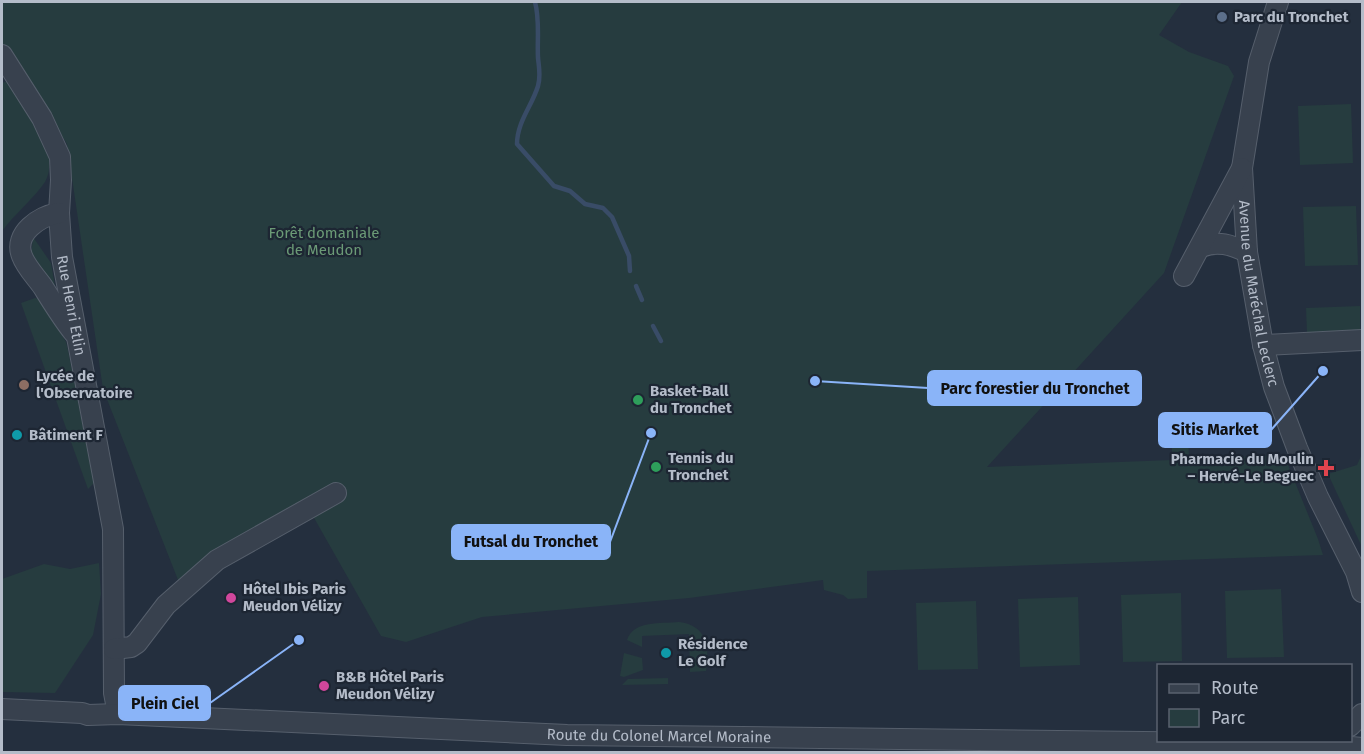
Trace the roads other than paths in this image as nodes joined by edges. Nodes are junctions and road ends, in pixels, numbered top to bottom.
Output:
1 (1278, 2) edge
2 (2, 55) edge
3 (1242, 168) junction
4 (59, 213) junction
5 (1201, 247) junction
6 (1248, 252) junction
7 (1184, 276) dead end
8 (76, 335) junction
9 (1362, 340) edge
10 (1263, 345) junction
11 (336, 493) dead end
12 (1359, 577) edge
13 (1362, 592) edge
14 (114, 649) junction
15 (2, 710) edge
16 (118, 714) junction
17 (1157, 740) edge
18 (1321, 742) edge
19 (1362, 748) edge

1 - 3 street, Avenue du Maréchal Leclerc
2 - 4 street, Rue Henri Etlin
3 - 5 street
3 - 6 street, Avenue du Maréchal Leclerc
4 - 8 street, Rue Henri Etlin
4 - 8 street
5 - 6 street
5 - 7 street
6 - 10 street, Avenue du Maréchal Leclerc
8 - 14 street, Rue Henri Etlin
9 - 10 street
10 - 12 street, Avenue du Maréchal Leclerc
11 - 14 street
12 - 13 street, Avenue du Maréchal Leclerc
14 - 16 street, Rue Henri Etlin
15 - 16 street, Route du Colonel Marcel Moraine
16 - 17 street, Route du Colonel Marcel Moraine
18 - 19 street, Route du Colonel Marcel Moraine

